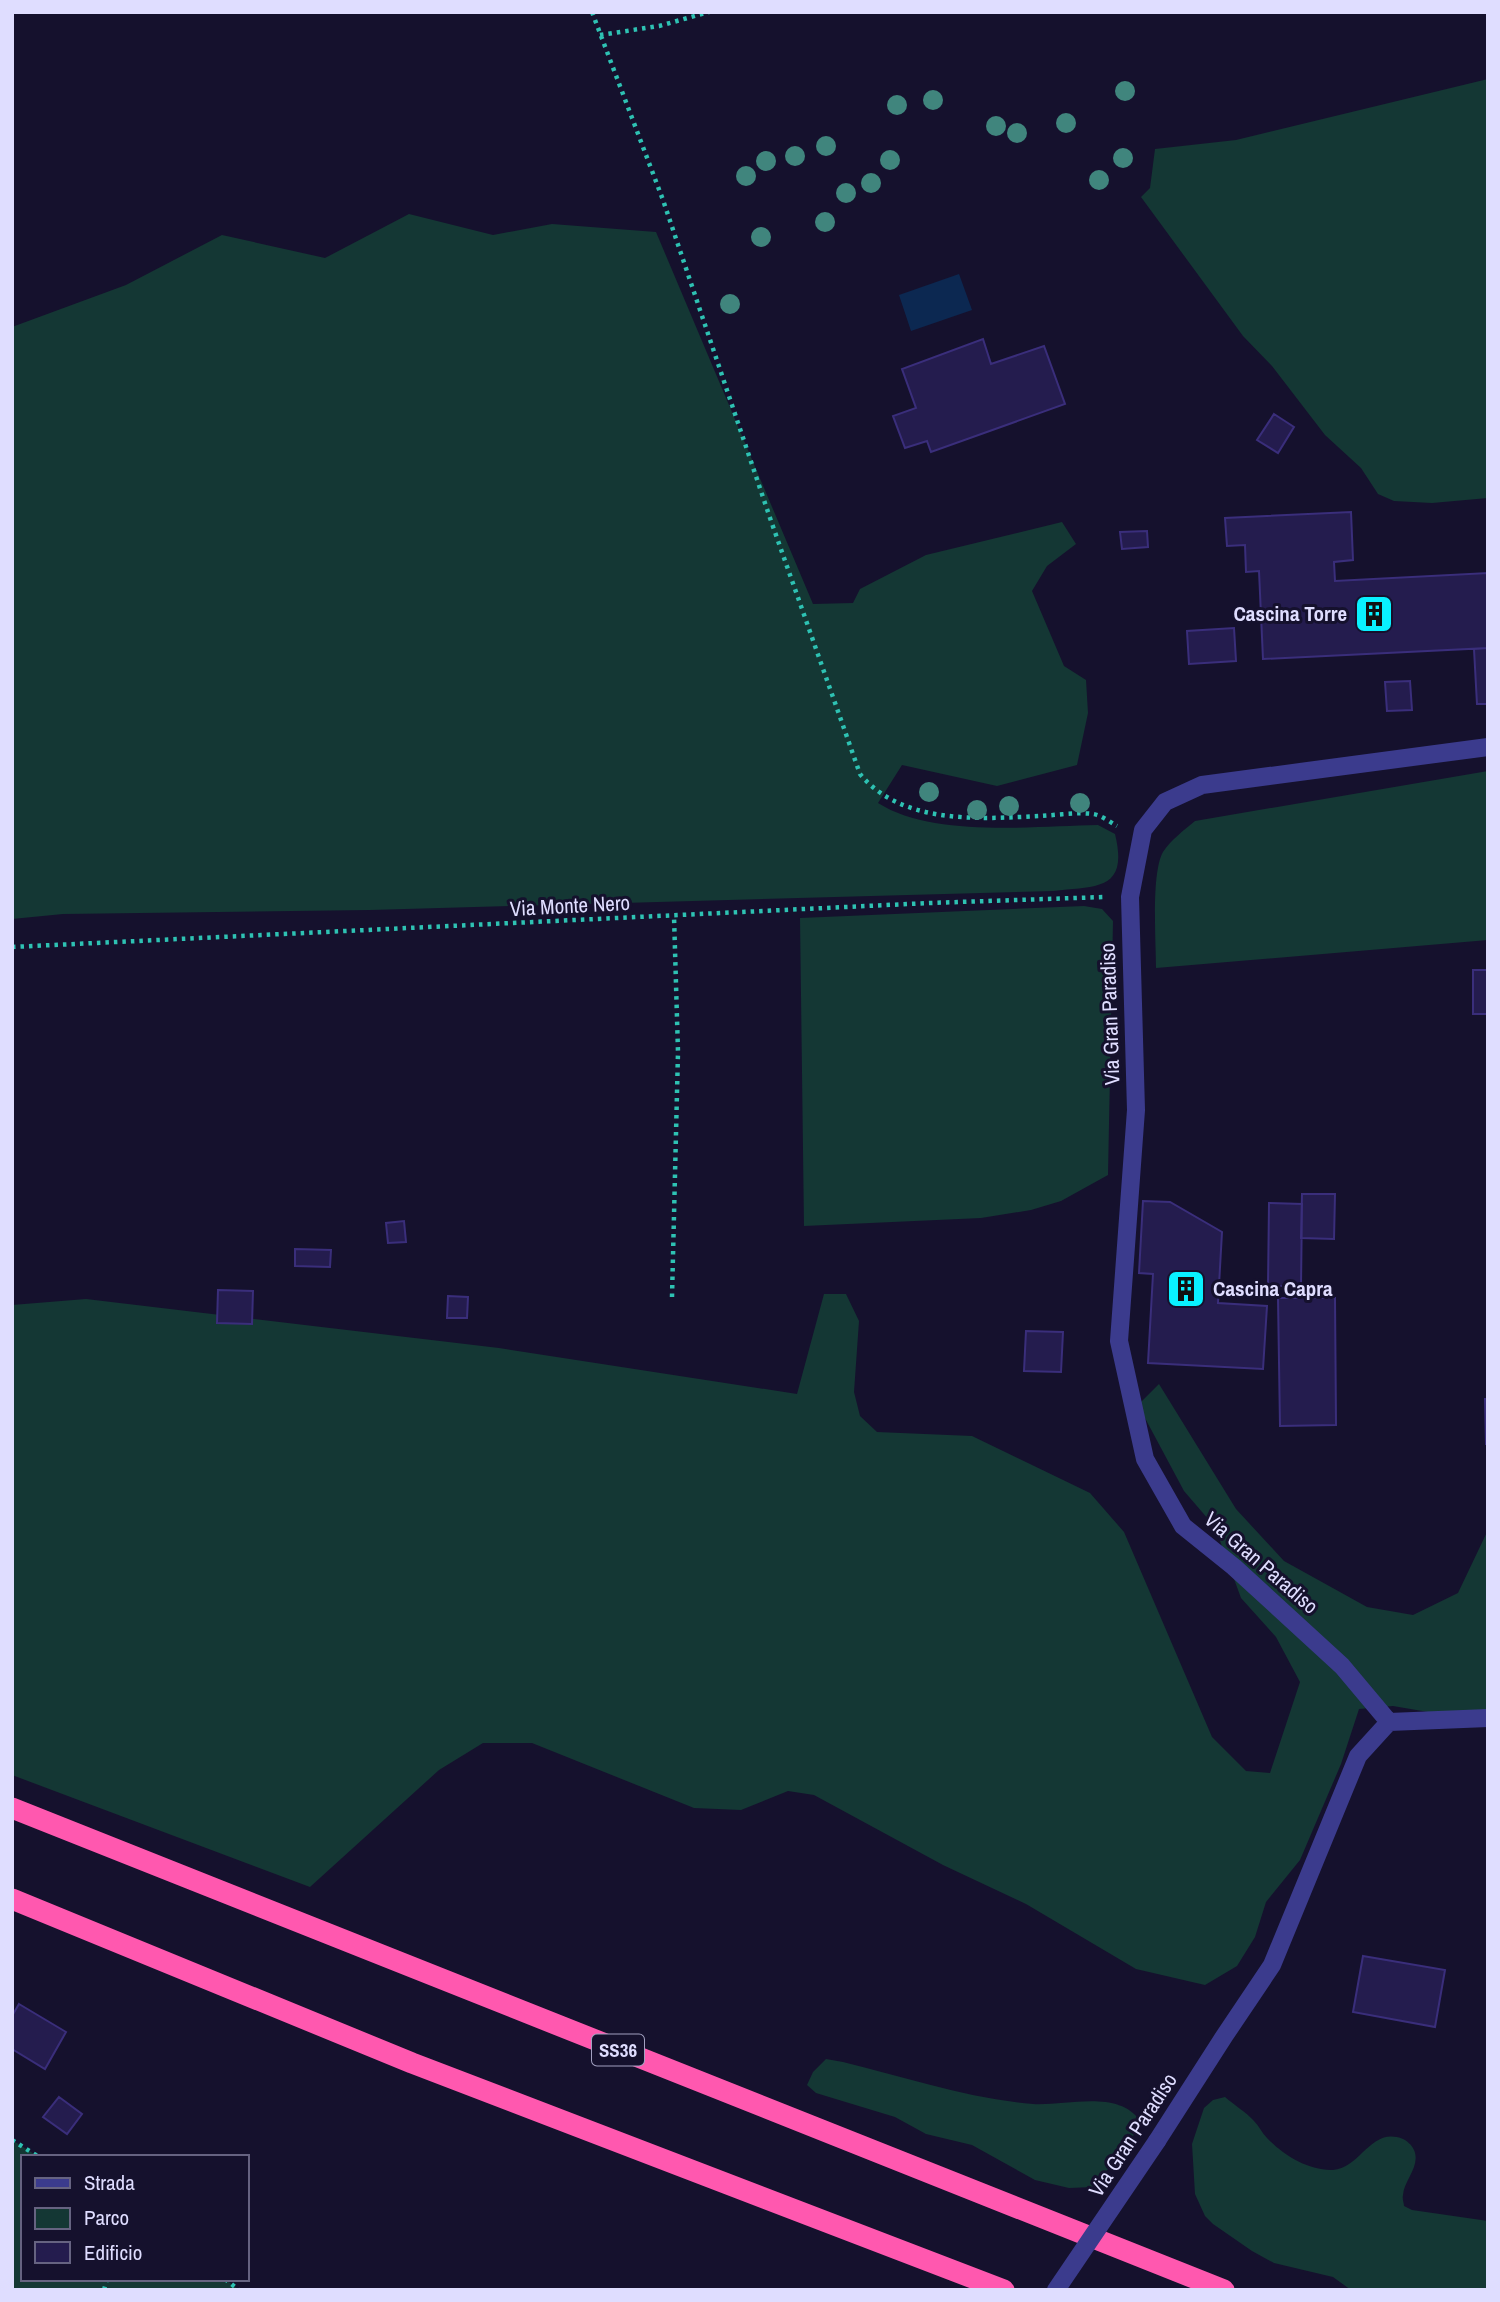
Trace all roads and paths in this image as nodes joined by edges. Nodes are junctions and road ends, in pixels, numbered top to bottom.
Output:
1 (592, 12) edge
2 (709, 12) edge
3 (600, 35) junction
4 (1488, 747) edge
5 (1140, 843) junction
6 (1130, 897) junction
7 (674, 916) junction
8 (12, 947) edge
9 (672, 1297) dead end
10 (1488, 1718) edge
11 (1389, 1722) junction
12 (12, 1808) edge
13 (12, 1899) edge
14 (12, 2140) edge
15 (36, 2155) edge
16 (1004, 2290) edge
17 (1056, 2290) edge
18 (1224, 2290) edge

1 - 3 path
2 - 3 path
3 - 5 path
4 - 5 street, Via Gran Paradiso
5 - 6 street, Via Gran Paradiso
6 - 7 path, Via Monte Nero
6 - 11 street, Via Gran Paradiso
7 - 8 path, Via Monte Nero
7 - 9 path
10 - 11 street
11 - 17 street, Via Gran Paradiso, bridge
12 - 18 highway, SS36
13 - 16 highway
14 - 15 path

